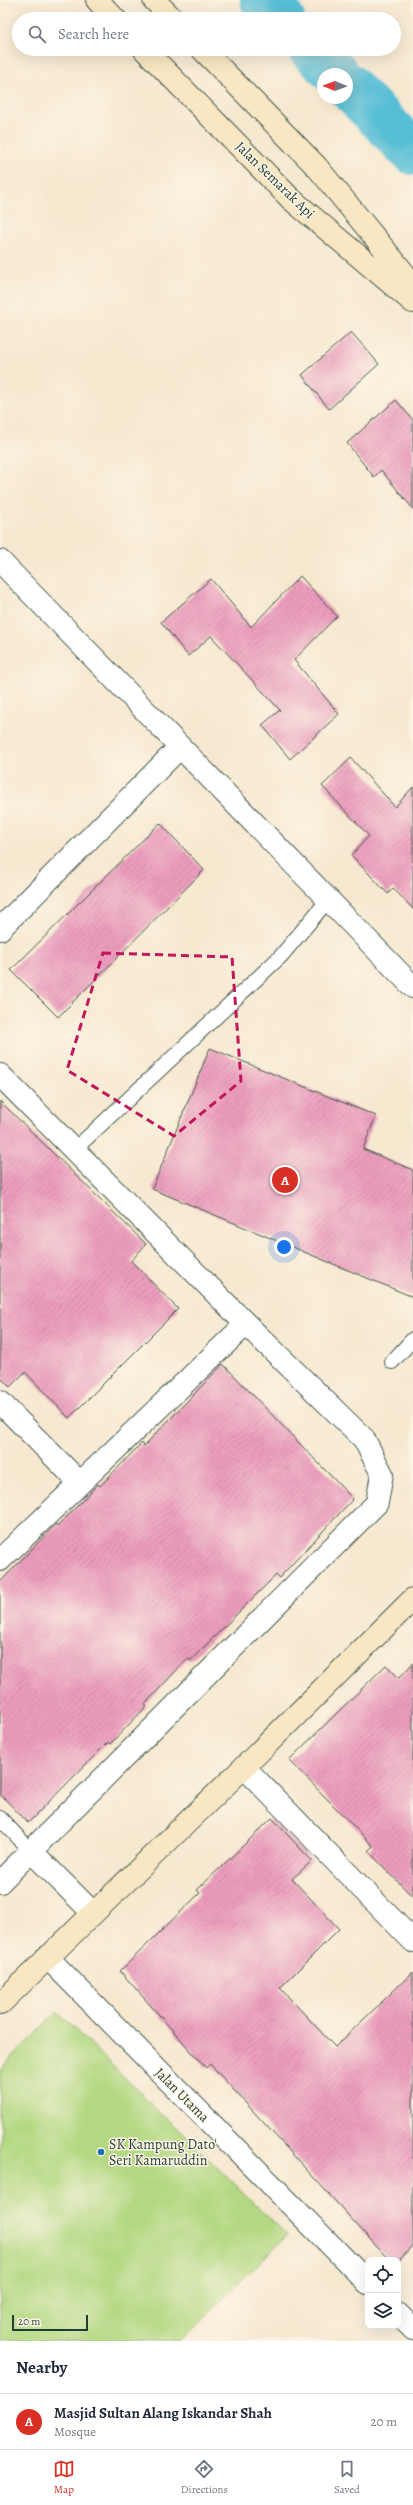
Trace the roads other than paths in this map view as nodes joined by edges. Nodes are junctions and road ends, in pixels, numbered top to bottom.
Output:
1 (97, 0) edge
2 (108, 12) edge
3 (151, 56) edge
4 (209, 56) edge
5 (413, 284) edge
6 (413, 302) edge
7 (0, 560) edge
8 (180, 747) junction
9 (328, 900) junction
10 (0, 929) edge
11 (413, 986) edge
12 (0, 1075) edge
13 (74, 1150) junction
14 (246, 1324) junction
15 (413, 1339) edge
16 (392, 1362) dead end
17 (0, 1402) edge
18 (79, 1482) junction
19 (0, 1560) edge
20 (413, 1599) edge
21 (244, 1767) junction
22 (0, 1818) edge
23 (31, 1851) junction
24 (0, 1882) edge
25 (93, 1913) junction
26 (413, 1941) edge
27 (47, 1957) junction
28 (0, 2004) edge
29 (365, 2280) edge
30 (401, 2317) edge
31 (413, 2329) edge

1 - 2 street
3 - 6 street, Jalan Semarak Api
4 - 5 street
7 - 8 street
8 - 9 street
8 - 10 street
9 - 11 street
9 - 13 lane
12 - 13 street
13 - 14 street
14 - 18 street
14 - 23 street
15 - 16 lane
17 - 18 street
18 - 19 street
20 - 21 street
21 - 25 street
21 - 26 street
22 - 23 lane
23 - 24 street
23 - 25 street
25 - 27 street
27 - 28 street
27 - 29 street, Jalan Utama
30 - 31 street

